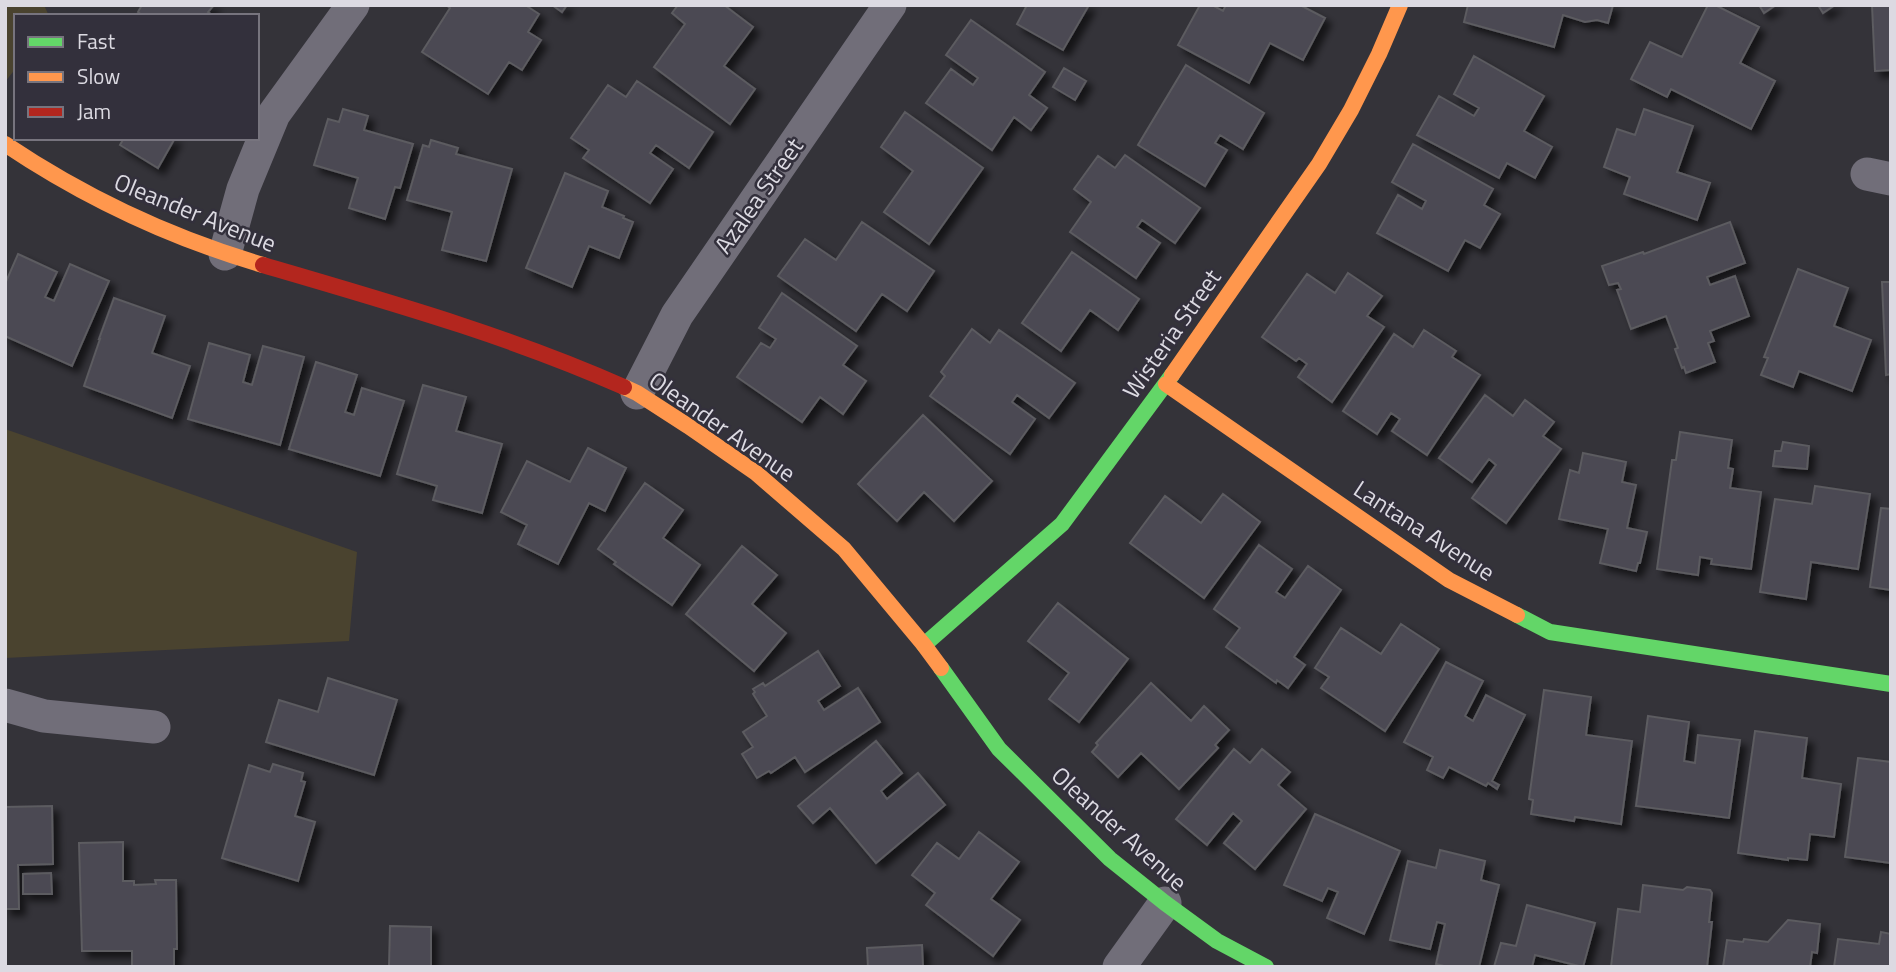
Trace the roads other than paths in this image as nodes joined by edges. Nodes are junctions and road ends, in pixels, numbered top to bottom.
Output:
1 (353, 5) edge
2 (890, 5) edge
3 (1400, 5) edge
4 (5, 144) edge
5 (225, 254) junction
6 (1166, 384) junction
7 (637, 393) junction
8 (924, 645) junction
9 (1891, 684) edge
10 (5, 705) edge
11 (154, 727) dead end
12 (1165, 903) junction
13 (1119, 967) edge
14 (1266, 967) edge

1 - 5 street
2 - 7 street, Azalea Street
3 - 6 street, Wisteria Street
4 - 5 street, Oleander Avenue
5 - 7 street, Oleander Avenue
6 - 8 street, Wisteria Street
6 - 9 street, Lantana Avenue
7 - 8 street, Oleander Avenue
8 - 12 street, Oleander Avenue
10 - 11 street
12 - 13 street
12 - 14 street, Oleander Avenue

